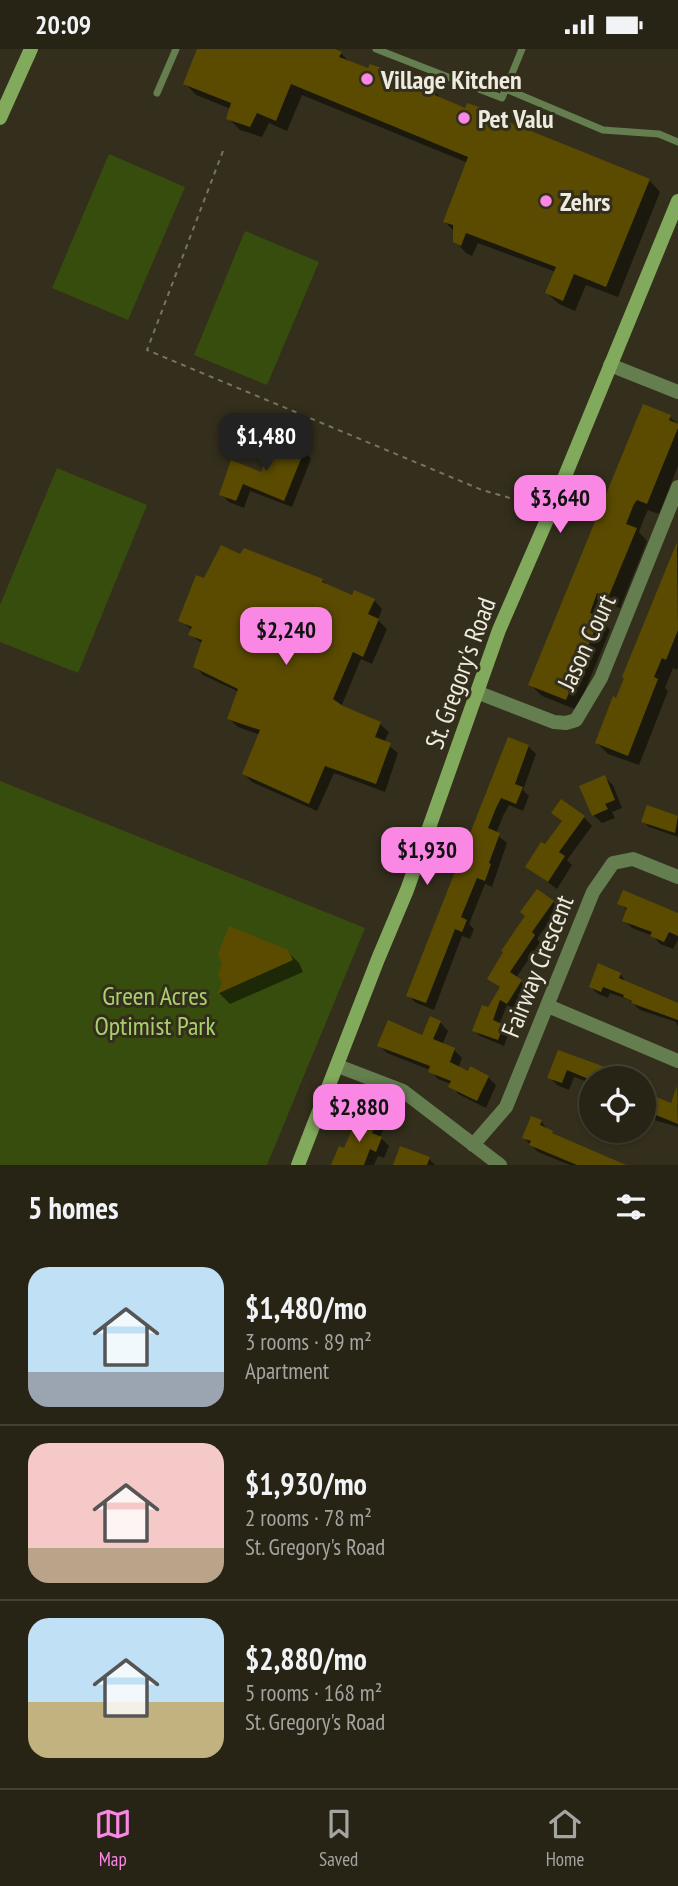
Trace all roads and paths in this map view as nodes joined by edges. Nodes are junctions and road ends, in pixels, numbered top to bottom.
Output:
1 (31, 49) edge
2 (176, 49) edge
3 (376, 49) edge
4 (522, 49) edge
5 (506, 89) junction
6 (157, 93) dead end
7 (0, 118) edge
8 (678, 142) edge
9 (223, 151) dead end
10 (678, 201) edge
11 (610, 365) junction
12 (678, 392) edge
13 (678, 487) edge
14 (510, 498) dead end
15 (479, 693) junction
16 (678, 877) edge
17 (548, 1006) junction
18 (678, 1061) edge
19 (338, 1066) junction
20 (473, 1145) junction
21 (298, 1165) edge
22 (500, 1165) edge

1 - 7 street
2 - 6 lane
3 - 5 lane
4 - 5 lane
5 - 8 lane
9 - 14 path
10 - 11 street, St. Gregory's Road
11 - 12 street
11 - 15 street, St. Gregory's Road
13 - 15 street, Jason Court
15 - 19 street, St. Gregory's Road
16 - 17 street, Fairway Crescent
17 - 18 street
17 - 20 street, Fairway Crescent
19 - 20 street
19 - 21 street, St. Gregory's Road
20 - 22 street

